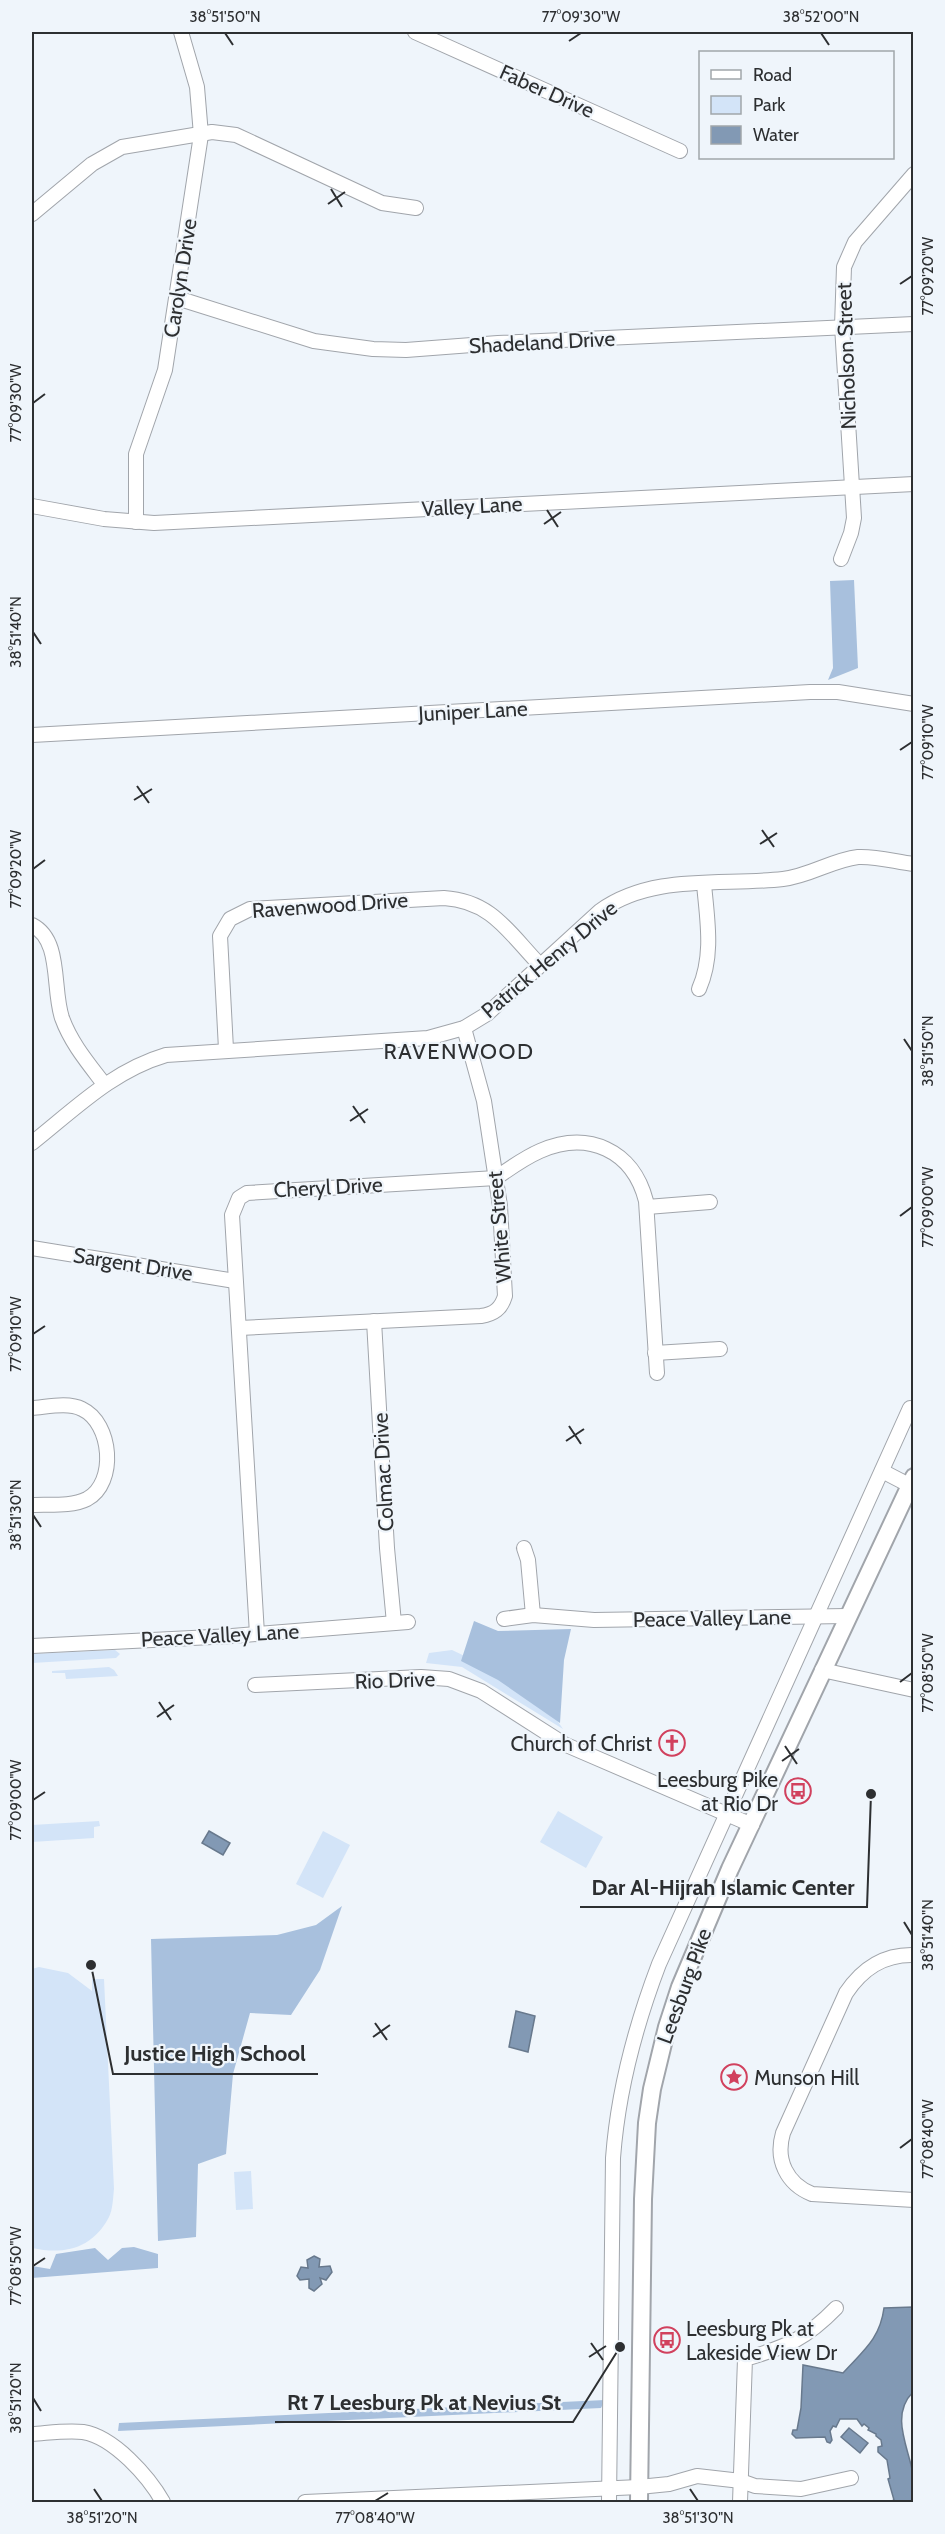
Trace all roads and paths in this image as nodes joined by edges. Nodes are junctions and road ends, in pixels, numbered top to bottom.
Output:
1 (181, 32) edge
2 (415, 32) edge
3 (201, 135) junction
4 (680, 151) dead end
5 (914, 174) edge
6 (416, 208) dead end
7 (32, 214) edge
8 (177, 298) junction
9 (914, 324) edge
10 (842, 326) junction
11 (914, 484) edge
12 (854, 486) junction
13 (32, 506) edge
14 (136, 522) junction
15 (841, 559) dead end
16 (914, 704) edge
17 (32, 735) edge
18 (914, 864) edge
19 (704, 884) junction
20 (32, 925) edge
21 (540, 966) junction
22 (699, 989) dead end
23 (464, 1028) junction
24 (226, 1049) junction
25 (104, 1084) junction
26 (32, 1143) edge
27 (496, 1178) junction
28 (710, 1203) dead end
29 (647, 1207) junction
30 (32, 1248) edge
31 (236, 1281) junction
32 (374, 1321) junction
33 (239, 1328) junction
34 (720, 1349) dead end
35 (655, 1353) junction
36 (657, 1373) dead end
37 (32, 1408) edge
38 (910, 1408) dead end
39 (882, 1471) junction
40 (911, 1481) edge
41 (32, 1505) edge
42 (524, 1548) dead end
43 (533, 1615) junction
44 (847, 1616) junction
45 (817, 1617) junction
46 (504, 1618) dead end
47 (408, 1622) dead end
48 (394, 1623) junction
49 (257, 1634) junction
50 (32, 1646) edge
51 (822, 1670) junction
52 (255, 1685) dead end
53 (914, 1690) edge
54 (726, 1815) junction
55 (752, 1825) junction
56 (914, 1955) edge
57 (914, 2200) edge
58 (836, 2308) dead end
59 (32, 2434) edge
60 (850, 2478) dead end
61 (741, 2481) junction
62 (610, 2488) junction
63 (639, 2495) edge
64 (163, 2502) edge
65 (305, 2502) edge
66 (609, 2502) edge
67 (740, 2502) edge

1 - 3 street, Carolyn Drive
2 - 4 street, Faber Drive
3 - 6 street
3 - 7 street
3 - 8 street, Carolyn Drive
5 - 10 street, Nicholson Street
8 - 10 street, Shadeland Drive
8 - 14 street, Carolyn Drive
9 - 10 street, Shadeland Drive
10 - 12 street, Nicholson Street
11 - 12 street, Valley Lane
12 - 14 street, Valley Lane
12 - 15 street, Nicholson Street
13 - 14 street, Valley Lane
16 - 17 street, Juniper Lane
18 - 19 street, Patrick Henry Drive
19 - 21 street, Patrick Henry Drive
19 - 22 street
20 - 25 street
21 - 23 street, Patrick Henry Drive
21 - 24 street, Ravenwood Drive
23 - 24 street, Patrick Henry Drive
23 - 27 street, White Street
24 - 25 street, Patrick Henry Drive
25 - 26 street, Patrick Henry Drive
27 - 29 street
27 - 31 street, Cheryl Drive
27 - 32 street, White Street
28 - 29 street
29 - 35 street
30 - 31 street, Sargent Drive
31 - 33 street, Cheryl Drive
32 - 33 street, White Street
32 - 48 street, Colmac Drive
33 - 49 street, Cheryl Drive
34 - 35 street
35 - 36 street
37 - 41 street
38 - 39 street
39 - 40 street
39 - 45 street
40 - 44 main road, Leesburg Pike
42 - 43 street
43 - 45 street, Peace Valley Lane
43 - 46 street, Peace Valley Lane
44 - 45 street, Peace Valley Lane
44 - 51 main road, Leesburg Pike
45 - 54 street
47 - 48 street, Peace Valley Lane
48 - 49 street, Peace Valley Lane
49 - 50 street, Peace Valley Lane
51 - 53 street
51 - 55 main road, Leesburg Pike
52 - 54 street, Rio Drive
54 - 55 street, Rio Drive
54 - 62 street
55 - 63 main road, Leesburg Pike
56 - 57 street
58 - 61 street
59 - 64 street
60 - 61 street
61 - 63 street
61 - 67 street
62 - 63 street
62 - 65 street
62 - 66 street

